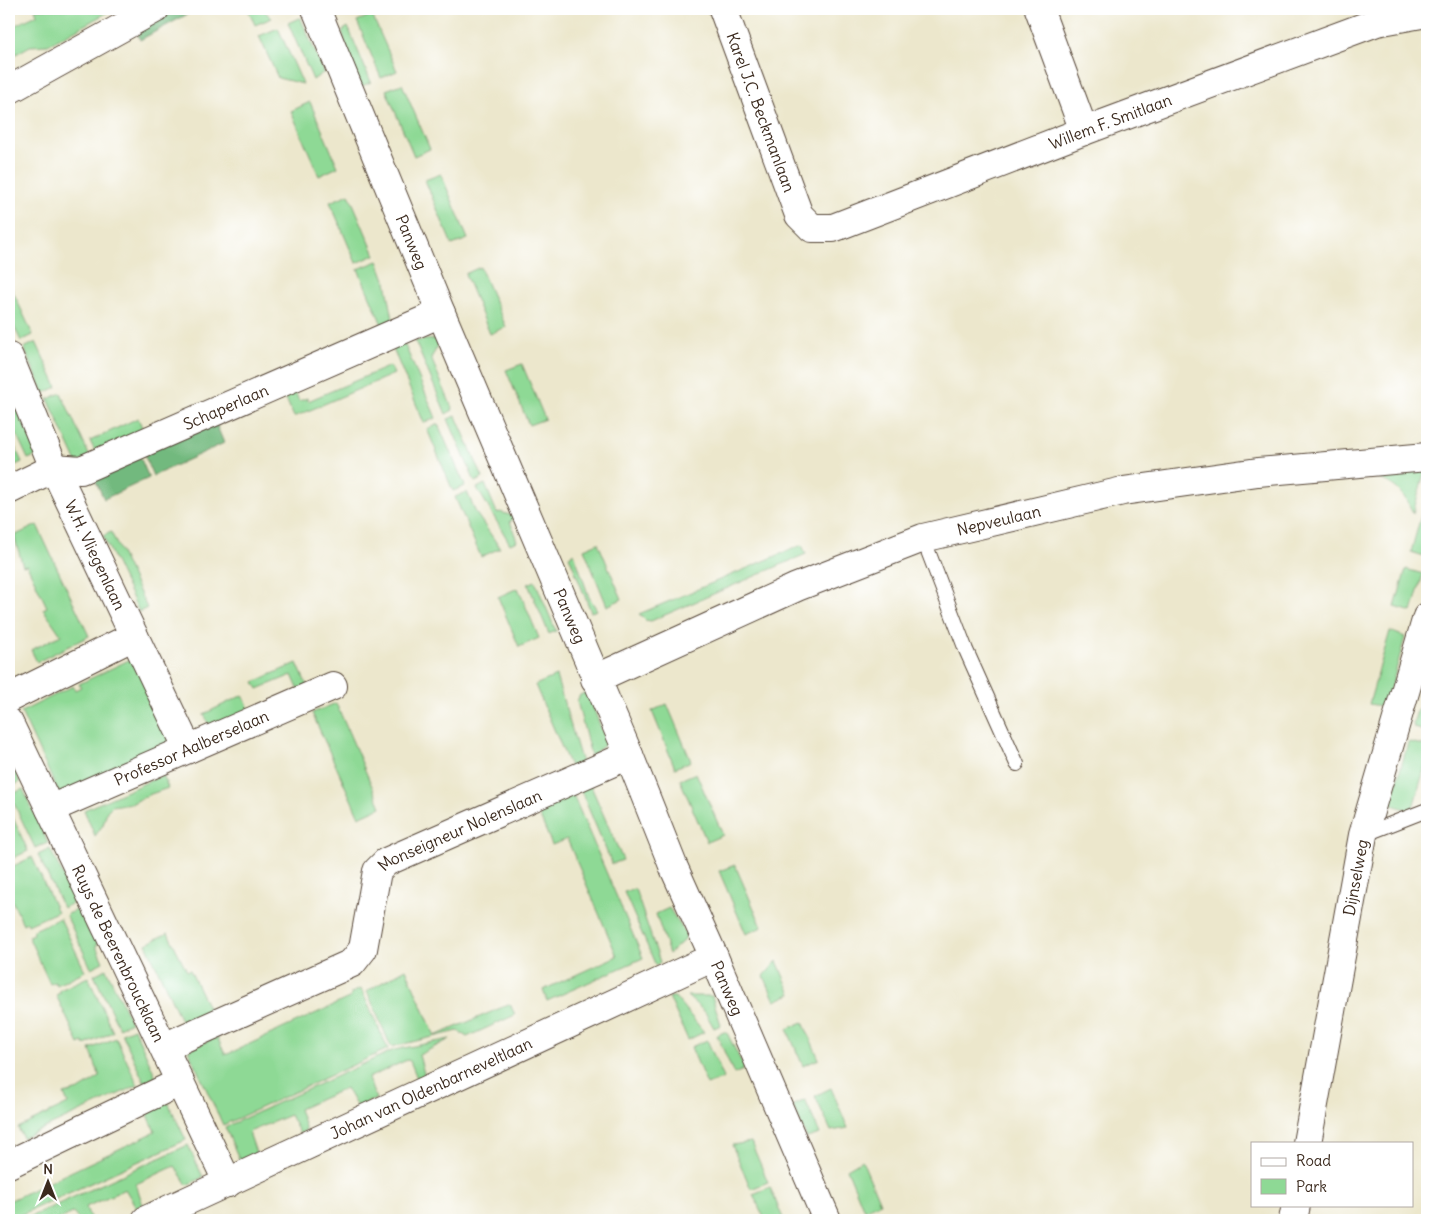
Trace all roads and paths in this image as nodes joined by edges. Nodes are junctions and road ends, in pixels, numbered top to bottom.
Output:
1 (155, 9) edge
2 (316, 9) edge
3 (723, 9) edge
4 (1039, 9) edge
5 (1427, 13) edge
6 (1375, 16) edge
7 (9, 90) edge
8 (1084, 131) junction
9 (799, 215) joint
10 (441, 313) junction
11 (9, 357) edge
12 (1427, 457) edge
13 (54, 468) junction
14 (9, 490) edge
15 (923, 538) junction
16 (1427, 617) edge
17 (134, 636) junction
18 (595, 680) junction
19 (333, 686) dead end
20 (9, 698) edge
21 (9, 722) edge
22 (188, 749) junction
23 (630, 755) junction
24 (1017, 764) dead end
25 (50, 809) junction
26 (1427, 810) edge
27 (1363, 835) junction
28 (714, 957) junction
29 (164, 1047) junction
30 (180, 1082) junction
31 (1307, 1142) edge
32 (9, 1164) edge
33 (228, 1183) junction
34 (1296, 1206) edge
35 (146, 1220) edge
36 (827, 1220) edge
37 (1293, 1220) edge

1 - 7 street
2 - 10 street, Panweg
3 - 9 street, Karel J.C. Beckmanlaan
4 - 8 street
5 - 6 street, Willem F. Smitlaan
6 - 8 street, Willem F. Smitlaan
8 - 9 street, Willem F. Smitlaan
10 - 13 street, Schaperlaan
10 - 18 street, Panweg
11 - 13 street, W.H. Vliegenlaan
12 - 15 street, Nepveulaan
13 - 14 street
13 - 17 street, W.H. Vliegenlaan
15 - 18 street, Nepveulaan
15 - 24 lane
16 - 27 street, Dijnselweg
17 - 20 street
17 - 22 street, W.H. Vliegenlaan
18 - 23 street, Panweg
19 - 22 street, Professor Aalberselaan
21 - 25 street, Ruys de Beerenbroucklaan
22 - 25 street, Professor Aalberselaan
23 - 28 street, Panweg
23 - 29 street, Monseigneur Nolenslaan
25 - 29 street, Ruys de Beerenbroucklaan
26 - 27 lane
27 - 31 street, Dijnselweg
28 - 33 street, Johan van Oldenbarneveltlaan
28 - 36 street, Panweg
29 - 30 street, Ruys de Beerenbroucklaan
30 - 32 street
30 - 33 street, Ruys de Beerenbroucklaan
33 - 35 street, Johan van Oldenbarneveltlaan
34 - 37 street

